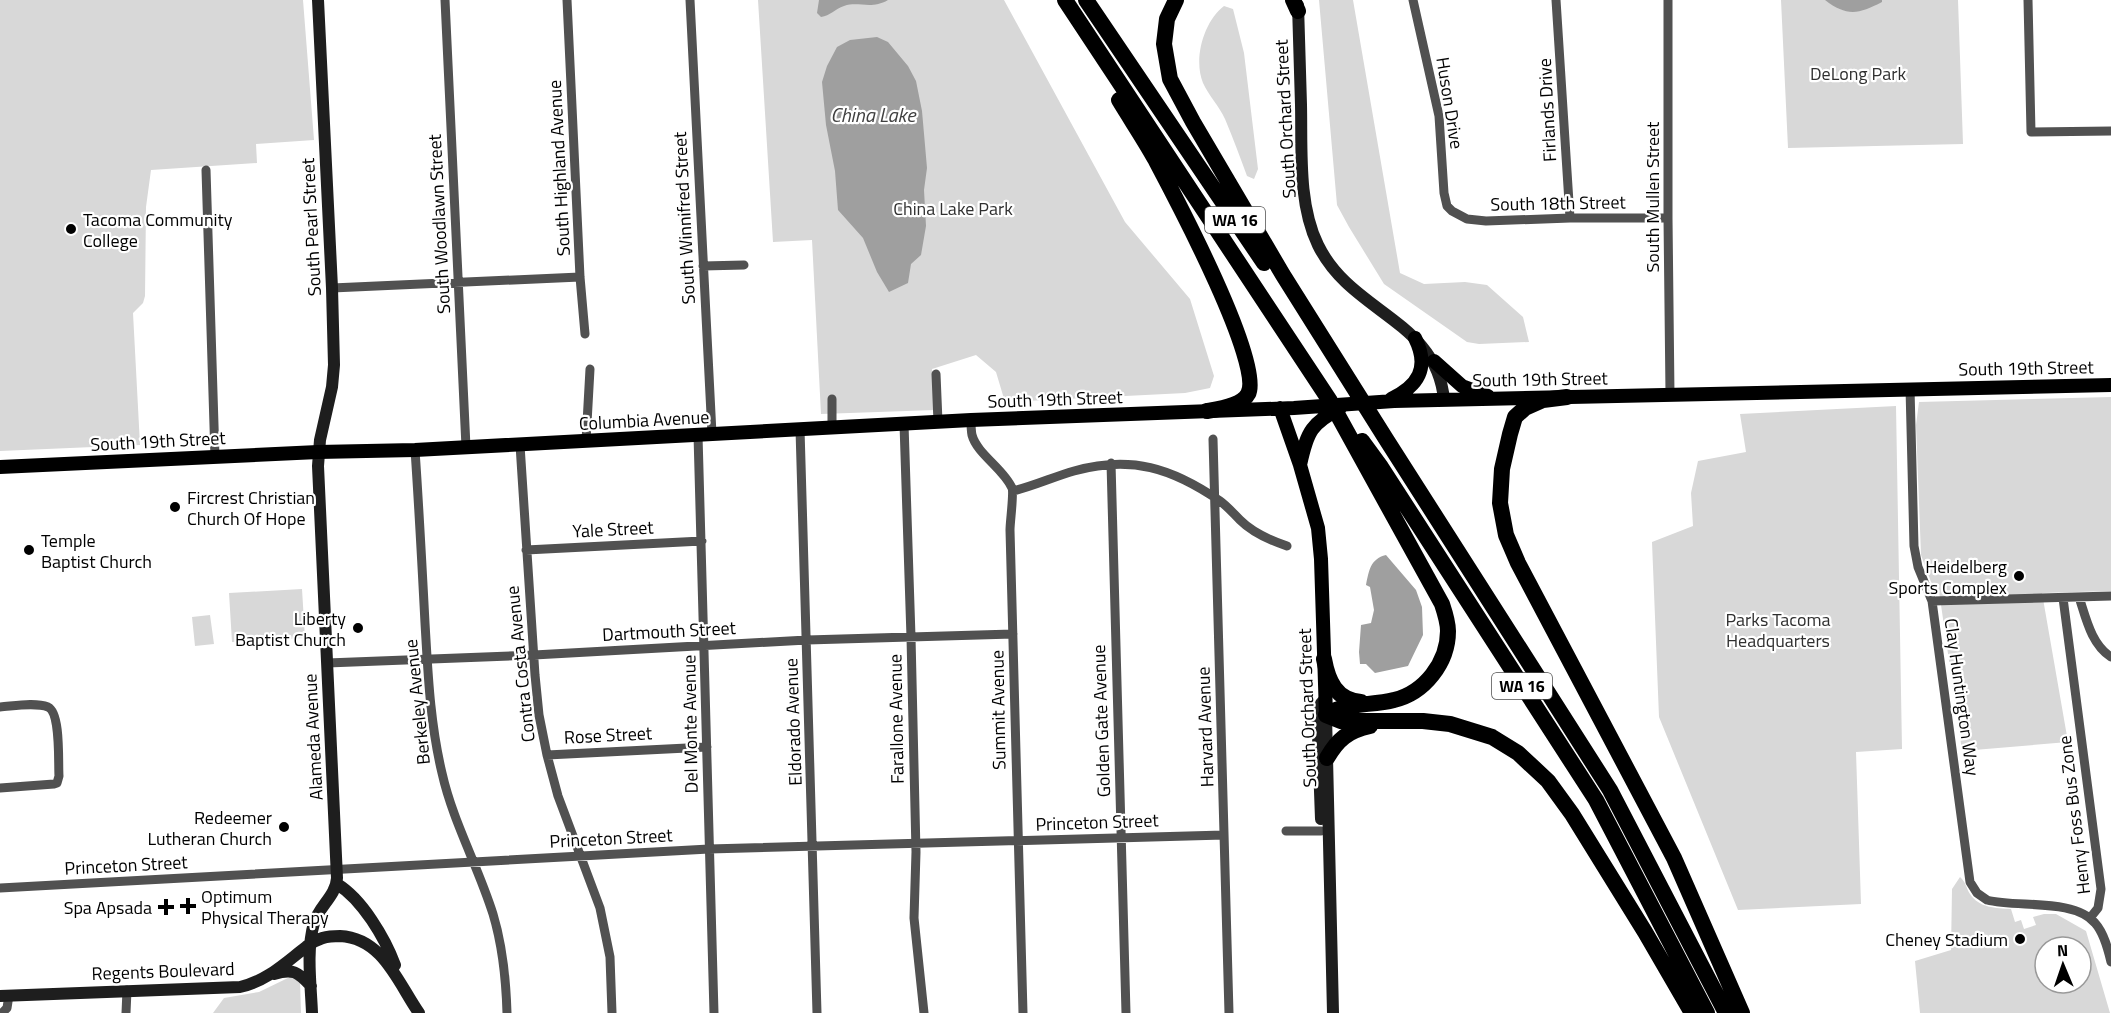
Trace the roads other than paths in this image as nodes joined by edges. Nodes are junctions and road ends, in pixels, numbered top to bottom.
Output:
1 (318, 0) edge
2 (445, 0) edge
3 (567, 0) edge
4 (690, 0) edge
5 (1057, 0) edge
6 (1065, 0) edge
7 (1086, 0) edge
8 (1176, 0) edge
9 (1413, 0) edge
10 (1556, 0) edge
11 (1668, 0) edge
12 (2028, 0) edge
13 (1296, 4) edge
14 (2111, 131) edge
15 (206, 170) dead end
16 (1452, 211) joint
17 (1570, 218) junction
18 (1668, 218) junction
19 (744, 265) dead end
20 (703, 266) junction
21 (580, 277) junction
22 (459, 283) junction
23 (332, 288) junction
24 (585, 334) dead end
25 (1415, 338) junction
26 (1434, 361) junction
27 (590, 369) dead end
28 (936, 374) dead end
29 (1313, 374) junction
30 (2111, 385) edge
31 (1910, 388) junction
32 (1670, 394) junction
33 (1567, 397) junction
34 (832, 399) dead end
35 (1496, 399) junction
36 (1444, 400) junction
37 (1390, 401) junction
38 (1344, 405) junction
39 (1280, 408) junction
40 (1207, 411) junction
41 (971, 420) junction
42 (938, 422) junction
43 (904, 424) junction
44 (832, 428) junction
45 (800, 429) junction
46 (705, 434) junction
47 (1386, 439) junction
48 (1213, 440) dead end
49 (586, 441) junction
50 (520, 445) junction
51 (466, 447) junction
52 (415, 450) junction
53 (318, 452) junction
54 (215, 457) junction
55 (1111, 463) junction
56 (1300, 465) junction
57 (0, 467) edge
58 (1013, 490) junction
59 (1215, 498) junction
60 (702, 541) junction
61 (1287, 546) dead end
62 (526, 550) junction
63 (2111, 596) edge
64 (2079, 597) junction
65 (2063, 598) junction
66 (1932, 601) junction
67 (1013, 634) junction
68 (911, 637) junction
69 (807, 640) junction
70 (705, 645) junction
71 (534, 655) junction
72 (2111, 657) edge
73 (1324, 659) junction
74 (428, 660) junction
75 (327, 663) junction
76 (1371, 703) junction
77 (0, 707) edge
78 (1325, 707) junction
79 (1400, 721) junction
80 (707, 747) junction
81 (547, 755) junction
82 (1327, 758) junction
83 (0, 788) edge
84 (1286, 831) dead end
85 (1322, 831) junction
86 (1224, 835) junction
87 (1121, 837) junction
88 (1018, 840) junction
89 (915, 843) junction
90 (1329, 844) junction
91 (813, 846) junction
92 (709, 849) junction
93 (582, 856) junction
94 (472, 862) junction
95 (337, 869) junction
96 (337, 884) junction
97 (0, 888) edge
98 (2090, 918) junction
99 (310, 943) junction
100 (2111, 962) edge
101 (269, 976) junction
102 (311, 986) junction
103 (127, 990) junction
104 (4, 995) edge
105 (408, 997) junction
106 (2, 1013) edge
107 (126, 1013) edge
108 (312, 1013) edge
109 (419, 1013) edge
110 (507, 1013) edge
111 (612, 1013) edge
112 (714, 1013) edge
113 (817, 1013) edge
114 (924, 1013) edge
115 (1023, 1013) edge
116 (1126, 1013) edge
117 (1228, 1013) edge
118 (1333, 1013) edge
119 (1692, 1013) edge
120 (1707, 1013) edge
121 (1726, 1013) edge
122 (1742, 1013) edge

1 - 23 main road, South Pearl Street
2 - 22 street, South Woodlawn Street
3 - 21 street, South Highland Avenue
4 - 20 street, South Winnifred Street
5 - 40 highway
6 - 29 highway, WA 16
7 - 47 highway, WA 16
8 - 47 highway
9 - 16 street, Huson Drive
10 - 17 street, Firlands Drive
11 - 18 street, South Mullen Street
12 - 14 street
13 - 25 main road, South Orchard Street
15 - 54 street
16 - 17 street, South 18th Street
17 - 18 street, South 18th Street
18 - 32 street, South Mullen Street
19 - 20 street
20 - 46 street, South Winnifred Street
21 - 22 street
21 - 24 street, South Highland Avenue
22 - 23 street
22 - 51 street, South Woodlawn Street
23 - 53 main road, South Pearl Street
25 - 26 main road, South Orchard Street
25 - 37 main road
26 - 35 main road
26 - 36 main road, South Orchard Street
27 - 49 street
28 - 42 street
29 - 76 highway
29 - 120 highway, WA 16
30 - 31 main road, South 19th Street
31 - 32 main road, South 19th Street
31 - 66 street, Clay Huntington Way
32 - 33 main road, South 19th Street
33 - 35 main road, South 19th Street
33 - 122 highway
34 - 44 street
35 - 36 main road, South 19th Street
36 - 37 main road, South 19th Street
37 - 38 main road, South 19th Street
38 - 39 main road, South 19th Street
38 - 56 main road
39 - 40 main road, South 19th Street
39 - 56 main road, South Orchard Street
40 - 41 main road, South 19th Street
41 - 42 main road, Columbia Avenue
41 - 58 street
42 - 43 main road, Columbia Avenue
43 - 44 main road, Columbia Avenue
43 - 68 street, Farallone Avenue
44 - 45 main road, Columbia Avenue
45 - 46 main road, Columbia Avenue
45 - 69 street, Eldorado Avenue
46 - 49 main road, Columbia Avenue
46 - 60 street, Del Monte Avenue
47 - 121 highway, WA 16
48 - 59 street, Harvard Avenue
49 - 50 main road, Columbia Avenue
50 - 51 main road, Columbia Avenue
50 - 62 street, Contra Costa Avenue
51 - 52 main road, Columbia Avenue
52 - 53 main road, Columbia Avenue
52 - 74 street, Berkeley Avenue
53 - 54 main road, South 19th Street
53 - 75 main road, Alameda Avenue
54 - 57 main road, South 19th Street
55 - 58 street
55 - 59 street
55 - 87 street, Golden Gate Avenue
56 - 73 main road, South Orchard Street
58 - 67 street, Summit Avenue
59 - 61 street
59 - 86 street, Harvard Avenue
60 - 62 street, Yale Street
60 - 70 street, Del Monte Avenue
62 - 71 street, Contra Costa Avenue
63 - 64 street
64 - 65 street
64 - 72 street
65 - 66 street
65 - 98 street, Henry Foss Bus Zone
66 - 98 street, Clay Huntington Way
67 - 68 street, Dartmouth Street
67 - 88 street, Summit Avenue
68 - 69 street, Dartmouth Street
68 - 89 street, Farallone Avenue
69 - 70 street, Dartmouth Street
69 - 91 street, Eldorado Avenue
70 - 71 street, Dartmouth Street
70 - 80 street, Del Monte Avenue
71 - 74 street, Dartmouth Street
71 - 81 street, Contra Costa Avenue
73 - 76 highway
73 - 78 main road, South Orchard Street
74 - 75 street, Dartmouth Street
74 - 94 street, Berkeley Avenue
75 - 95 main road, Alameda Avenue
76 - 78 highway
77 - 83 street
78 - 79 highway
78 - 82 main road, South Orchard Street
78 - 85 main road
79 - 82 highway
79 - 119 highway
80 - 81 street, Rose Street
80 - 92 street, Del Monte Avenue
81 - 93 street, Contra Costa Avenue
82 - 90 main road, South Orchard Street
84 - 85 street
85 - 90 main road
86 - 87 street, Princeton Street
86 - 117 street, Harvard Avenue
87 - 88 street, Princeton Street
87 - 116 street, Golden Gate Avenue
88 - 89 street, Princeton Street
88 - 115 street, Summit Avenue
89 - 91 street, Princeton Street
89 - 114 street, Farallone Avenue
90 - 118 main road, South Orchard Street
91 - 92 street, Princeton Street
91 - 113 street, Eldorado Avenue
92 - 93 street, Princeton Street
92 - 112 street, Del Monte Avenue
93 - 94 street, Princeton Street
93 - 111 street, Contra Costa Avenue
94 - 95 street, Princeton Street
94 - 110 street, Berkeley Avenue
95 - 96 main road, Alameda Avenue
95 - 97 street, Princeton Street
96 - 99 main road
96 - 105 main road
98 - 100 street
99 - 101 main road, Regents Boulevard
99 - 102 main road
99 - 105 main road, Regents Boulevard
101 - 102 main road
101 - 103 main road, Regents Boulevard
102 - 108 main road
103 - 104 main road, Regents Boulevard
103 - 107 street
104 - 106 street
105 - 109 main road, Regents Boulevard

